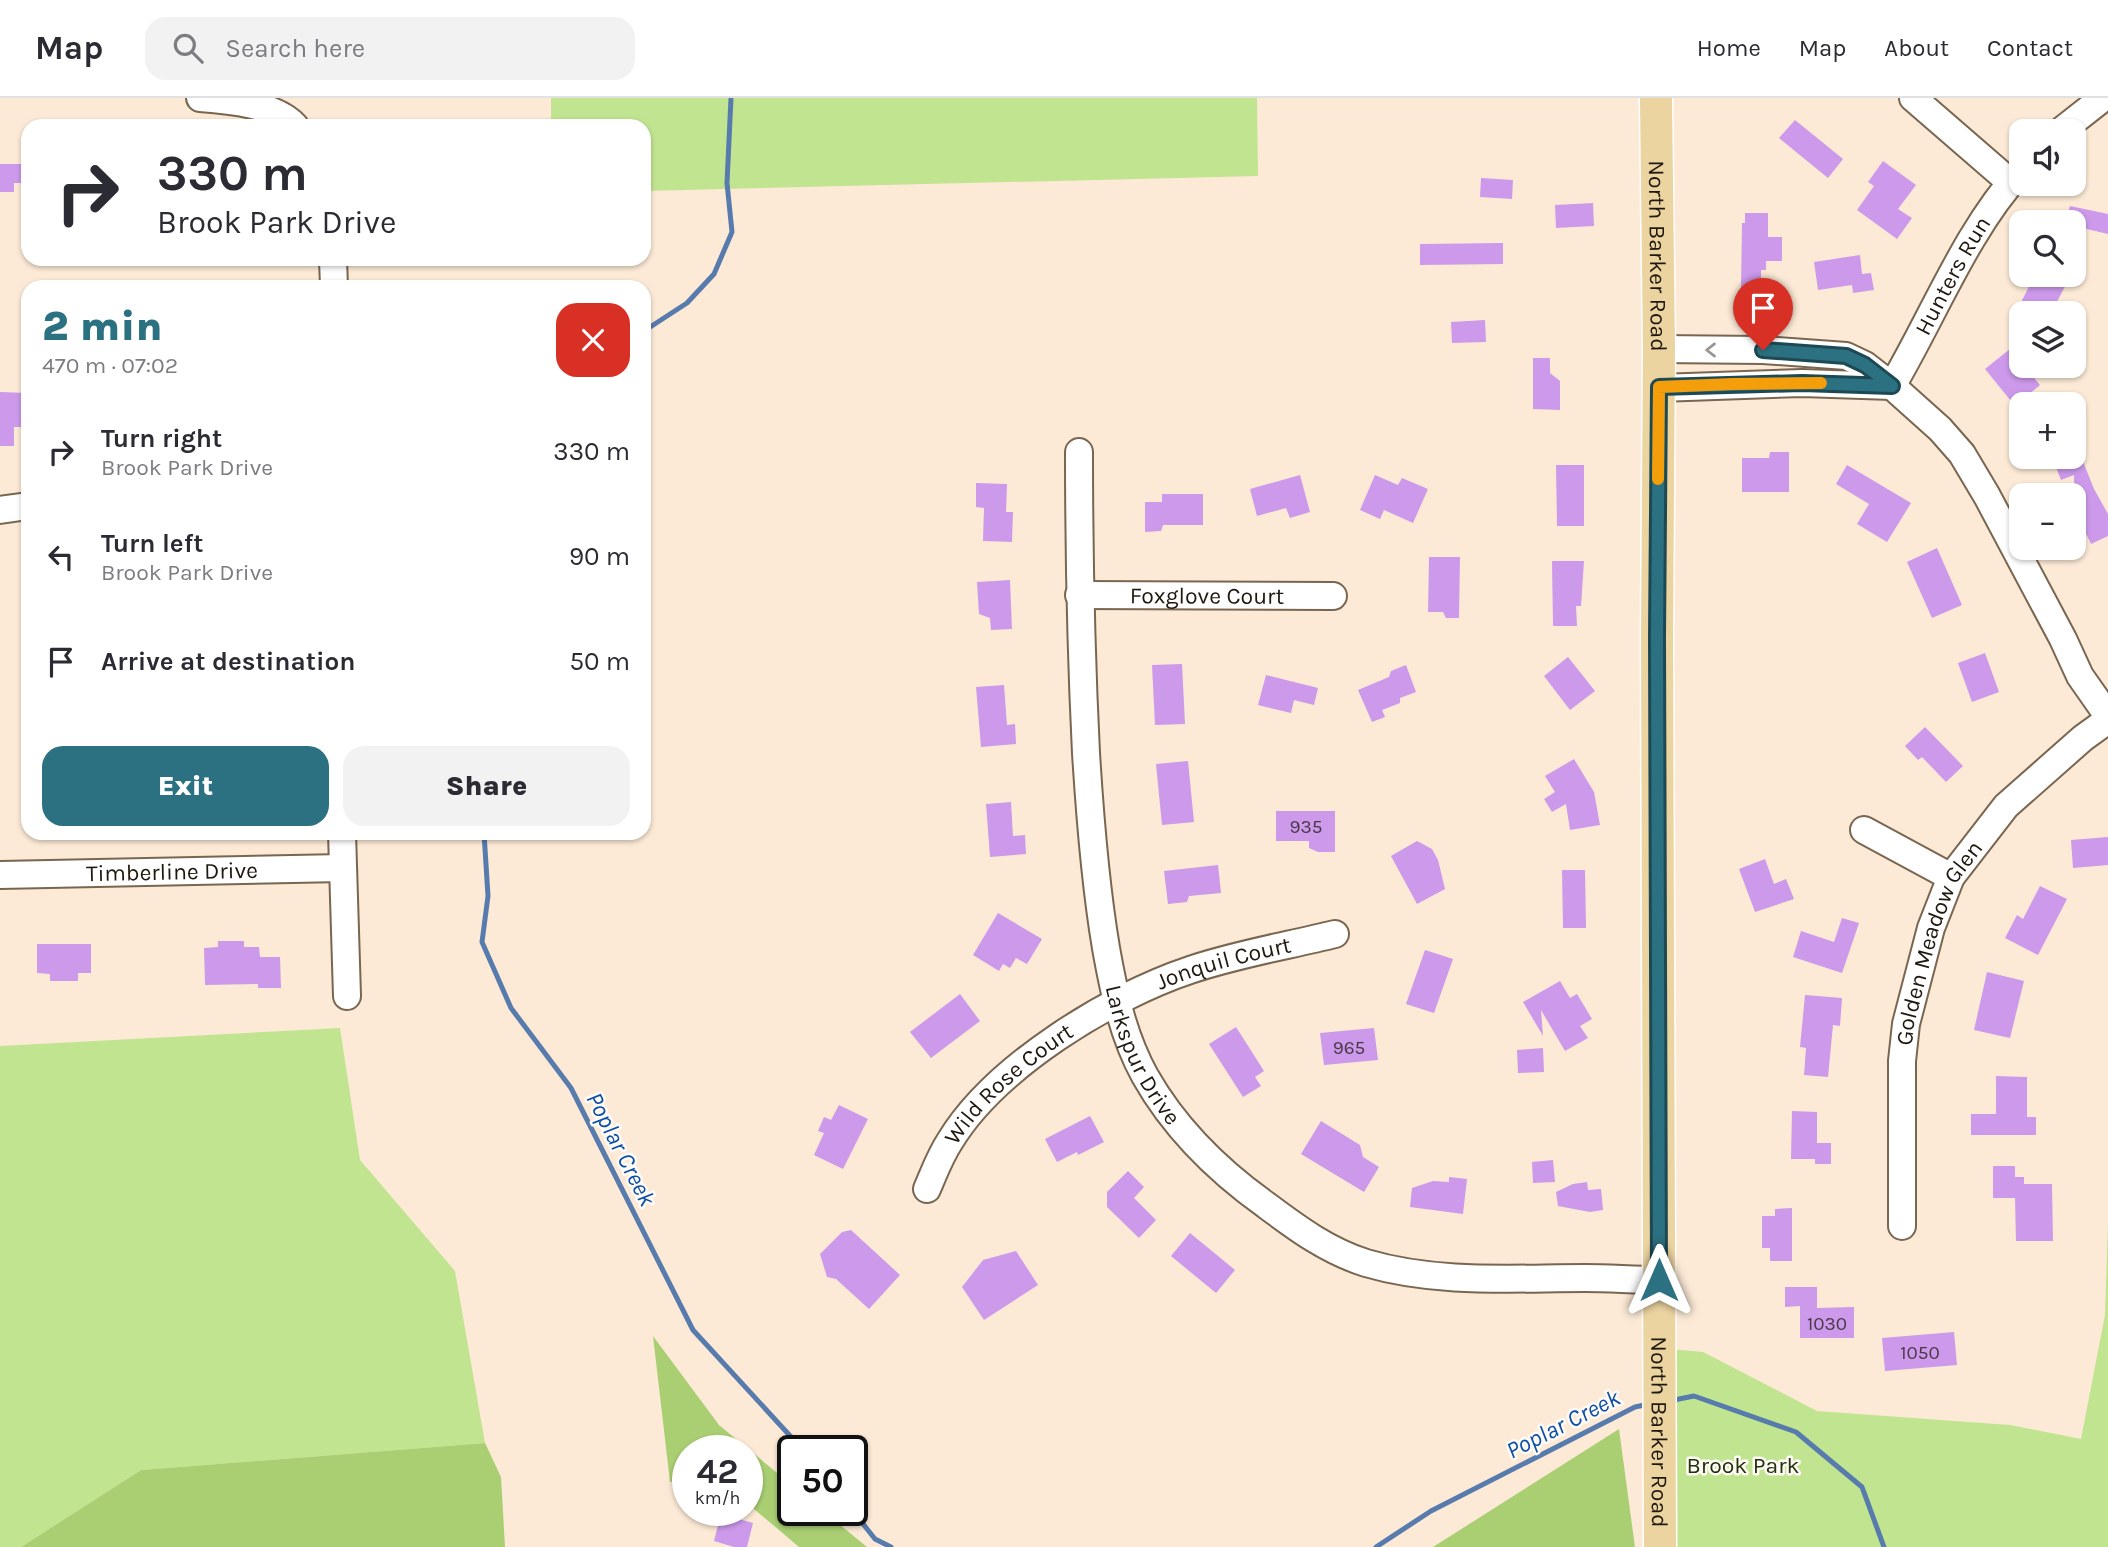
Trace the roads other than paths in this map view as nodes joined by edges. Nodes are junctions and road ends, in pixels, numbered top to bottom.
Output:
1 (200, 98) edge
2 (1656, 98) edge
3 (1913, 98) edge
4 (2103, 98) edge
5 (287, 119) edge
6 (2076, 119) edge
7 (2009, 171) edge
8 (2009, 186) edge
9 (1660, 349) junction
10 (1892, 386) junction
11 (1659, 387) junction
12 (1079, 452) dead end
13 (21, 507) edge
14 (0, 509) edge
15 (1079, 596) junction
16 (1333, 596) dead end
17 (2108, 718) edge
18 (1864, 830) dead end
19 (342, 840) edge
20 (342, 868) junction
21 (0, 875) edge
22 (1951, 877) junction
23 (1335, 934) dead end
24 (346, 996) dead end
25 (1116, 1003) junction
26 (927, 1189) dead end
27 (1902, 1226) dead end
28 (1659, 1280) junction
29 (1660, 1547) edge

1 - 5 street
2 - 9 main road, North Barker Road
3 - 7 street
4 - 6 street
8 - 10 street, Hunters Run
10 -> 9 street
9 - 11 main road, North Barker Road
10 - 11 street
10 - 17 street
11 - 28 main road, North Barker Road
12 - 15 street, Larkspur Drive
13 - 14 street
15 - 16 street, Foxglove Court
15 - 25 street, Larkspur Drive
17 - 22 street, Golden Meadow Glen
18 - 22 street
19 - 20 street
20 - 21 street, Timberline Drive
20 - 24 street
22 - 27 street, Golden Meadow Glen
23 - 25 street, Jonquil Court
25 - 26 street, Wild Rose Court
25 - 28 street, Larkspur Drive
28 - 29 main road, North Barker Road

